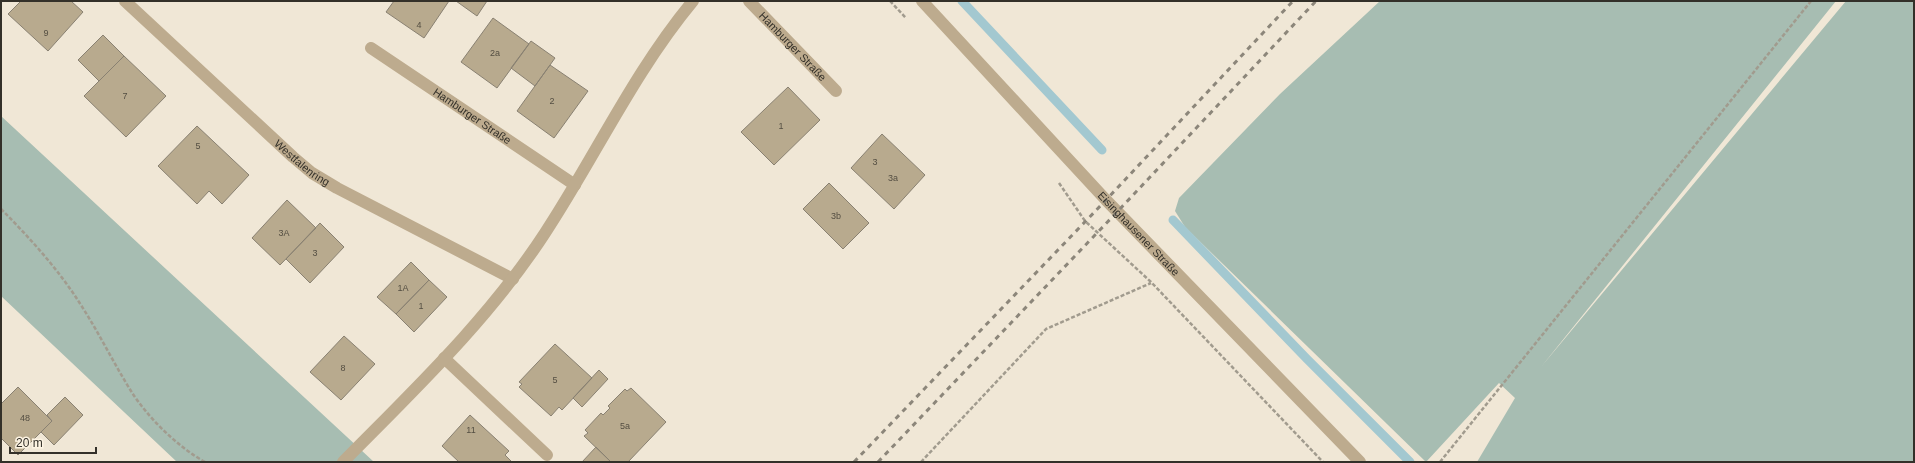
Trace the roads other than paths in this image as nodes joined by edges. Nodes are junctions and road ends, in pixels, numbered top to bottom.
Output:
1 (125, 1) edge
2 (693, 1) edge
3 (749, 1) edge
4 (922, 1) edge
5 (371, 48) dead end
6 (836, 91) dead end
7 (575, 185) junction
8 (513, 278) junction
9 (444, 358) junction
10 (547, 455) dead end
11 (342, 462) edge
12 (1360, 462) edge

1 - 8 street, Westfalenring
2 - 7 street
3 - 6 street, Hamburger Straße
4 - 12 street, Eisinghausener Straße
5 - 7 street, Hamburger Straße
7 - 8 street
8 - 9 street
9 - 10 street
9 - 11 street

